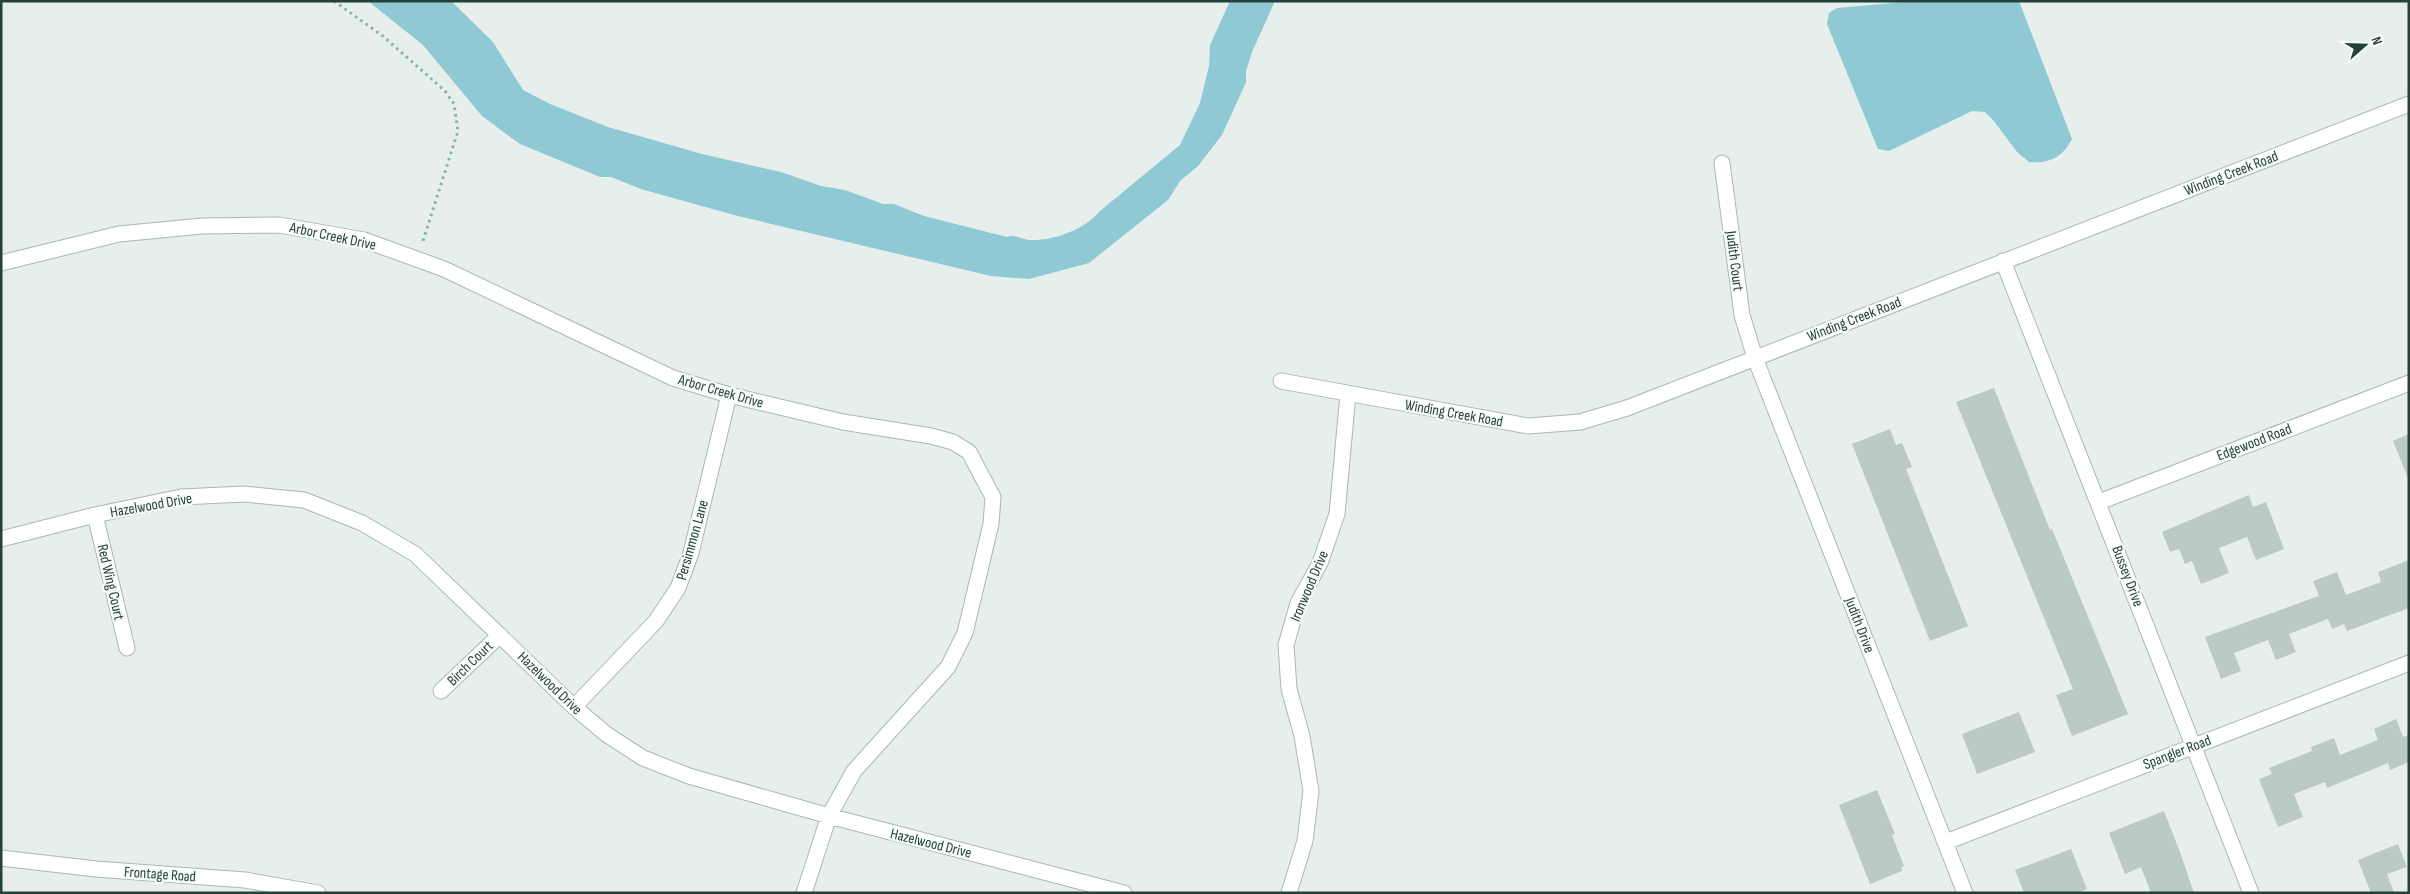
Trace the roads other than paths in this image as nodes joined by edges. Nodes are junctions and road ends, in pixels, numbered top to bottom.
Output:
1 (2409, 104) edge
2 (1722, 163) dead end
3 (2003, 261) junction
4 (1, 263) edge
5 (1755, 358) junction
6 (1281, 381) dead end
7 (2409, 383) edge
8 (1348, 394) junction
9 (729, 395) junction
10 (2099, 502) junction
11 (95, 515) junction
12 (1, 540) edge
13 (500, 635) junction
14 (127, 648) dead end
15 (2409, 663) edge
16 (441, 691) dead end
17 (574, 707) junction
18 (2193, 746) junction
19 (829, 816) junction
20 (1946, 842) junction
21 (1, 858) edge
22 (318, 893) edge
23 (804, 893) edge
24 (1124, 893) edge
25 (1290, 893) edge
26 (1965, 893) edge
27 (2251, 893) edge

1 - 3 street, Winding Creek Road
2 - 5 street, Judith Court
3 - 5 street, Winding Creek Road
3 - 10 street, Bussey Drive
4 - 9 street, Arbor Creek Drive
5 - 8 street, Winding Creek Road
5 - 20 street, Judith Drive
6 - 8 street, Winding Creek Road
7 - 10 street, Edgewood Road
8 - 25 street, Ironwood Drive
9 - 17 street, Persimmon Lane
9 - 19 street, Arbor Creek Drive
10 - 18 street, Bussey Drive
11 - 12 street, Hazelwood Drive
11 - 13 street, Hazelwood Drive
11 - 14 street, Red Wing Court
13 - 16 street, Birch Court
13 - 17 street, Hazelwood Drive
15 - 18 street, Spangler Road
17 - 19 street, Hazelwood Drive
18 - 20 street, Spangler Road
18 - 27 street, Bussey Drive
19 - 23 street, Arbor Creek Drive
19 - 24 street, Hazelwood Drive
20 - 26 street, Judith Drive
21 - 22 street, Frontage Road

